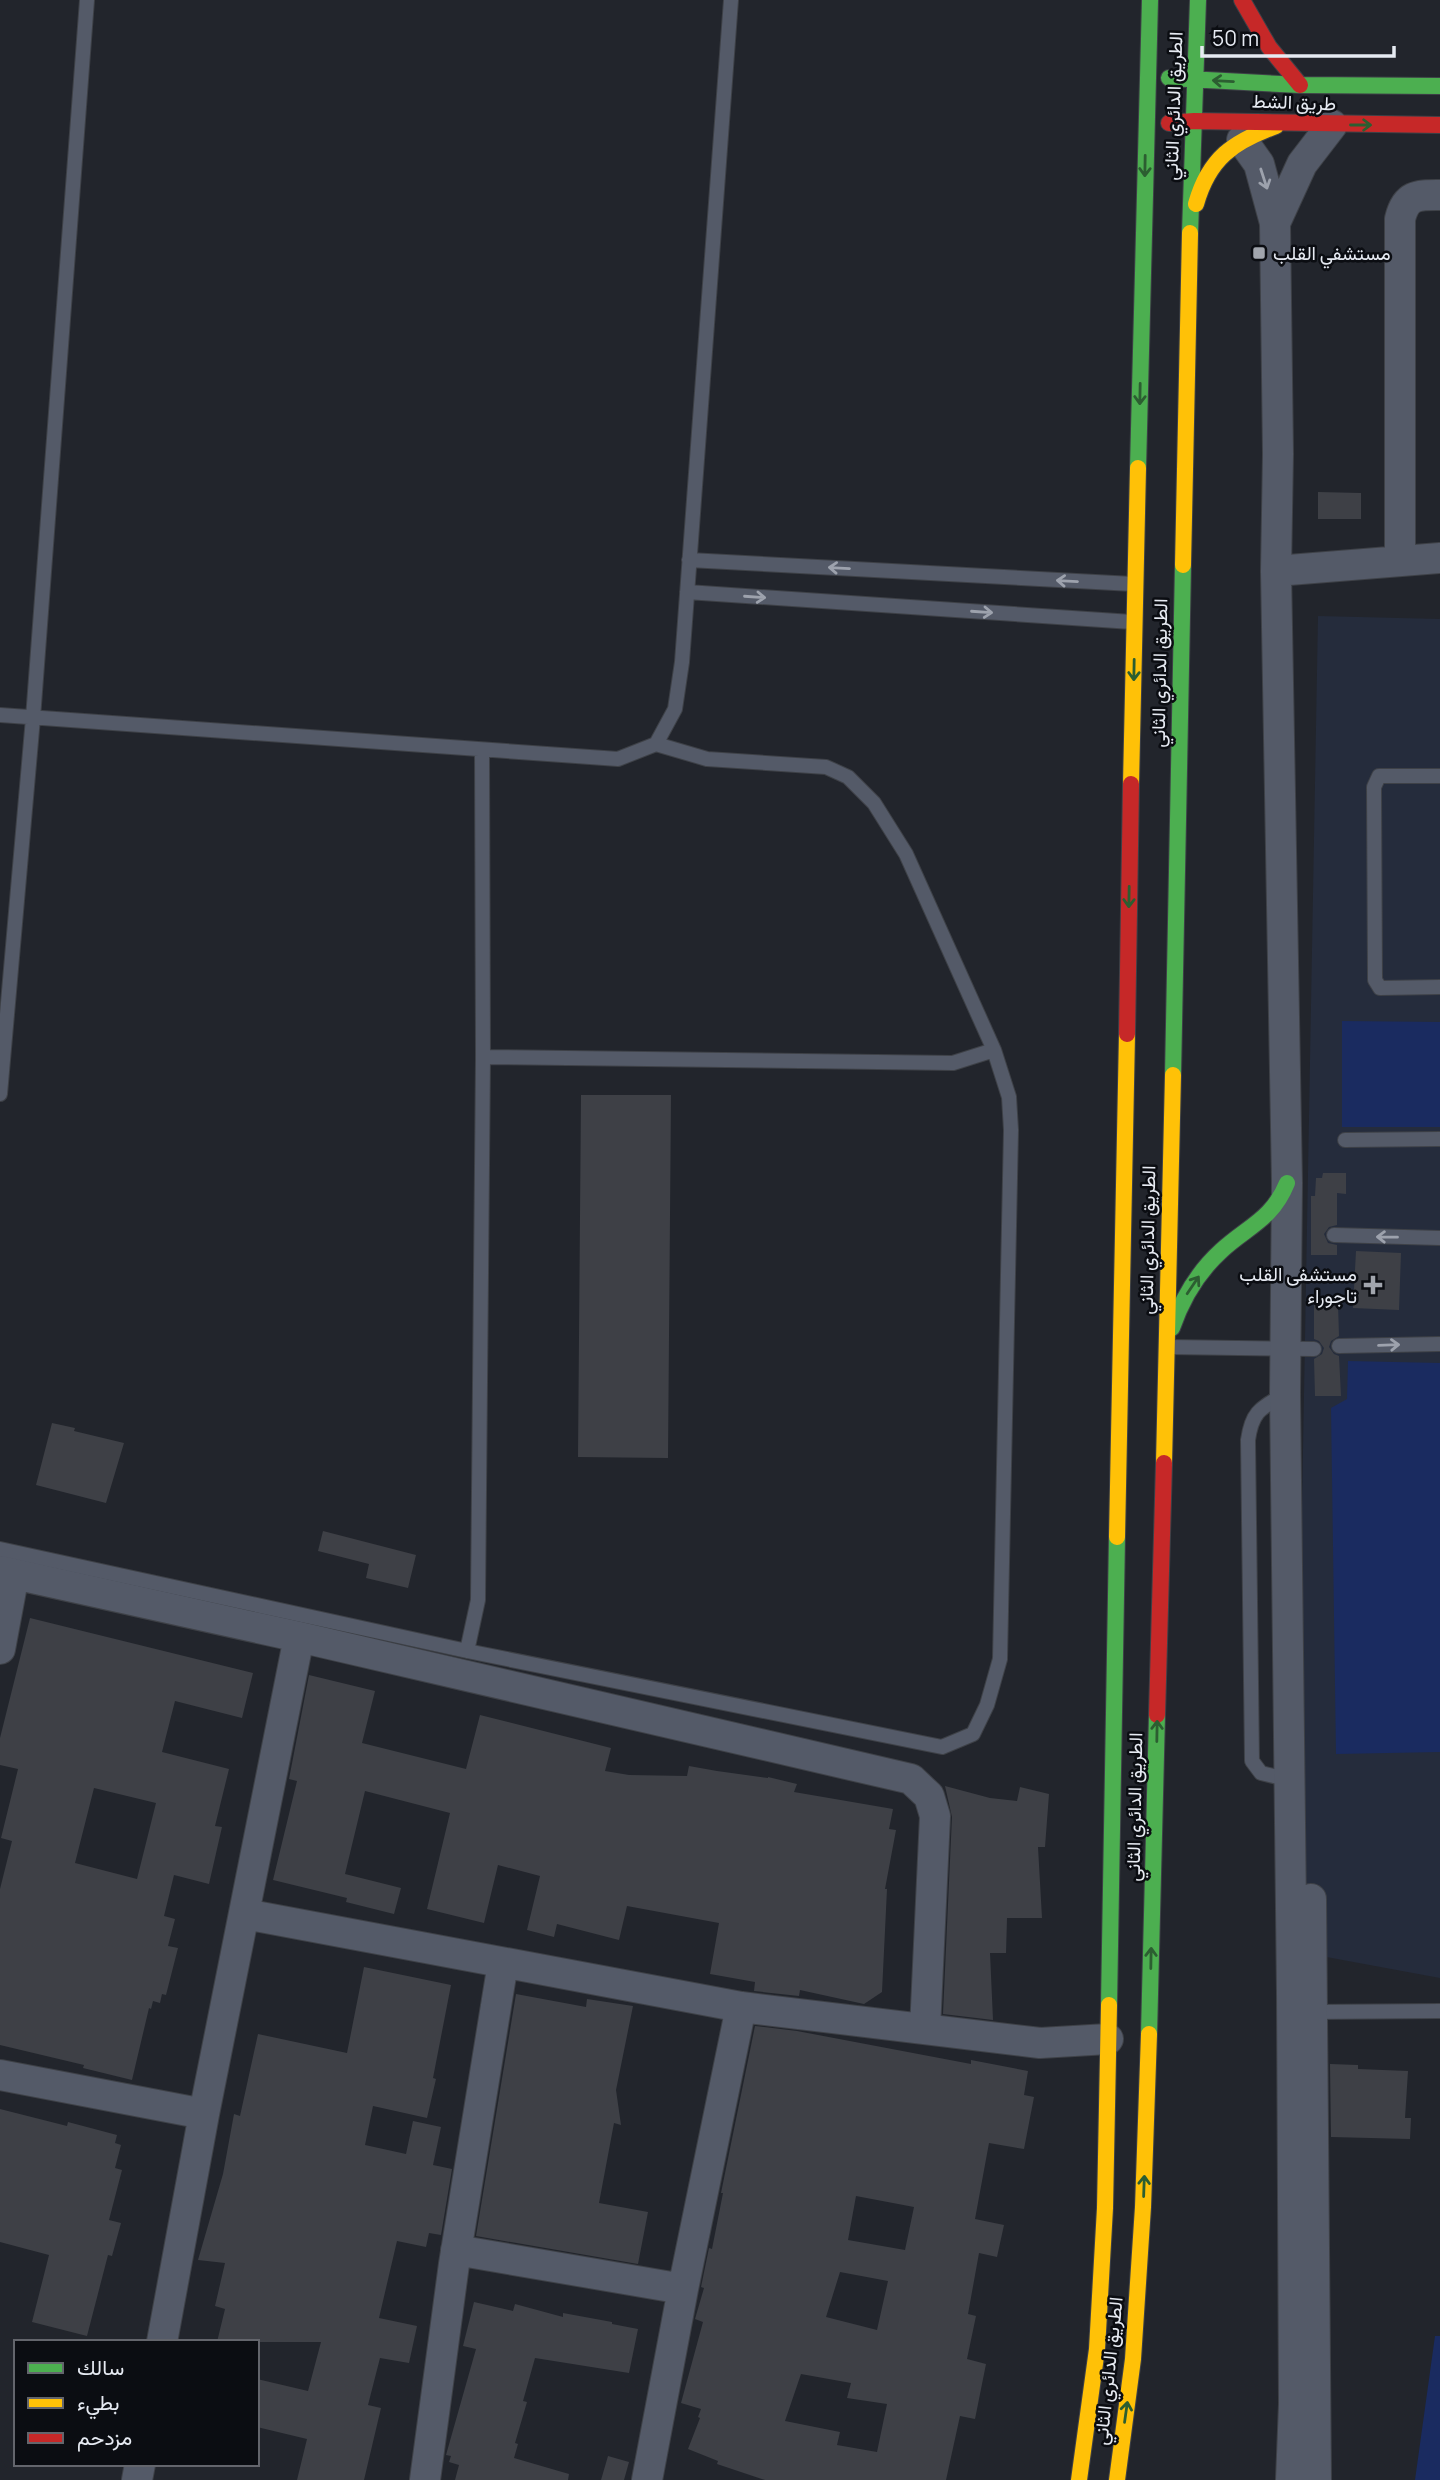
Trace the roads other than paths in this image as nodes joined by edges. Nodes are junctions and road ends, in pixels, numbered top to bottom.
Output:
1 (87, 0) edge
2 (731, 0) edge
3 (1150, 0) edge
4 (1198, 0) edge
5 (1242, 0) edge
6 (1147, 77) junction
7 (1195, 80) junction
8 (1300, 85) junction
9 (1440, 86) edge
10 (1194, 121) junction
11 (1286, 122) junction
12 (1146, 125) junction
13 (1332, 125) junction
14 (1440, 125) edge
15 (1242, 140) junction
16 (1440, 195) edge
17 (1275, 223) junction
18 (1190, 233) junction
19 (1440, 558) edge
20 (689, 559) junction
21 (1400, 561) junction
22 (1276, 571) junction
23 (1135, 584) junction
24 (687, 592) junction
25 (1135, 622) junction
26 (0, 715) edge
27 (33, 718) junction
28 (656, 744) junction
29 (482, 751) junction
30 (1440, 776) edge
31 (1440, 987) edge
32 (994, 1050) junction
33 (483, 1057) junction
34 (0, 1094) edge
35 (1440, 1139) edge
36 (1345, 1140) dead end
37 (1287, 1183) junction
38 (1334, 1235) dead end
39 (1440, 1238) edge
40 (1440, 1343) edge
41 (1339, 1346) dead end
42 (1167, 1348) junction
43 (1299, 1349) junction
44 (5, 1564) edge
45 (299, 1637) junction
46 (0, 1649) edge
47 (467, 1651) junction
48 (245, 1914) junction
49 (503, 1963) junction
50 (741, 2007) junction
51 (1440, 2011) edge
52 (1302, 2012) junction
53 (925, 2029) junction
54 (1108, 2039) junction
55 (0, 2076) edge
56 (204, 2114) junction
57 (456, 2250) junction
58 (683, 2289) junction
59 (162, 2340) edge
60 (425, 2480) edge
61 (647, 2480) edge
62 (1079, 2480) edge
63 (1117, 2480) edge
64 (1291, 2480) edge
65 (1316, 2480) edge

1 - 27 lane
2 - 20 lane
3 - 6 highway, الطريق الدائري الثاني
4 - 7 highway, الطريق الدائري الثاني
5 - 8 highway
6 - 7 highway, طريق الشط
6 - 12 highway, الطريق الدائري الثاني
8 -> 7 highway, طريق الشط
7 - 10 highway, الطريق الدائري الثاني
8 - 9 highway, طريق الشط
10 - 11 highway, طريق الشط
10 - 12 highway, طريق الشط
10 - 18 highway, الطريق الدائري الثاني
11 - 13 highway, طريق الشط
11 - 15 highway
12 -> 23 highway, الطريق الدائري الثاني
13 -> 14 highway, طريق الشط
13 - 17 street
15 -> 17 street
15 - 18 highway
16 - 21 street
17 - 22 street
18 - 42 highway, الطريق الدائري الثاني
19 - 21 street
23 -> 20 lane
20 - 24 lane
21 - 22 street
22 - 37 street
23 - 25 highway, الطريق الدائري الثاني
24 -> 25 lane
24 - 28 lane
25 -> 54 highway, الطريق الدائري الثاني
26 - 27 lane
27 - 29 lane
27 - 34 lane
28 - 29 lane
28 - 32 lane
29 - 33 lane
30 - 31 lane
32 - 33 lane
32 - 47 lane
33 - 47 lane
35 - 36 lane
42 -> 37 highway
37 - 43 street
39 -> 38 lane
41 -> 40 lane
42 - 43 lane
63 -> 42 highway, الطريق الدائري الثاني
43 - 52 street
43 - 52 street
44 - 45 street
44 - 46 street
44 - 47 lane
45 - 48 street
45 - 53 street
48 - 49 street
48 - 56 street
49 - 50 street
49 - 57 street
50 - 53 street
50 - 58 street
51 - 52 lane
52 - 64 street
52 - 65 street
53 - 54 street
54 - 62 highway, الطريق الدائري الثاني
55 - 56 street
56 - 59 street
57 - 58 street
57 - 60 street
58 - 61 street

